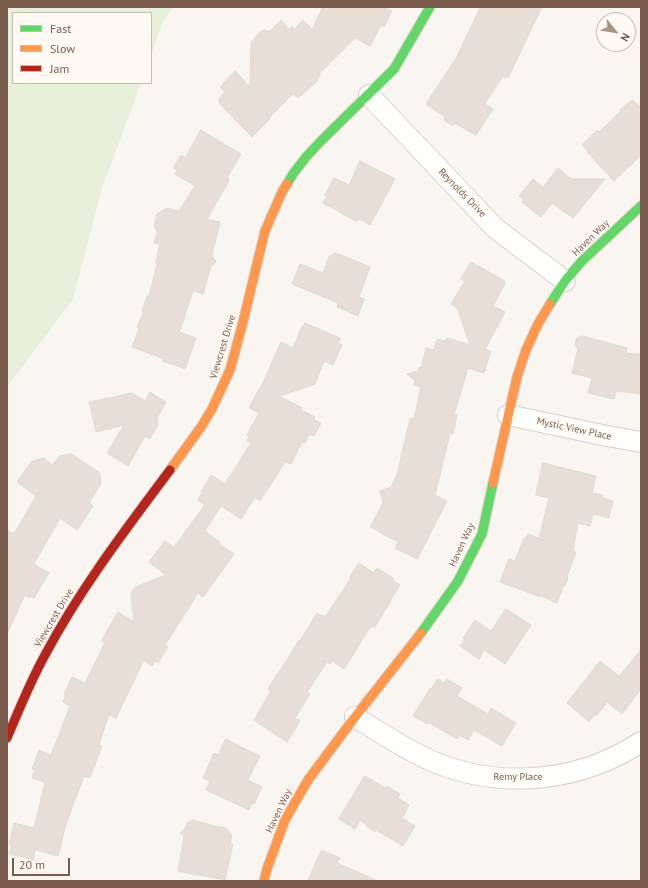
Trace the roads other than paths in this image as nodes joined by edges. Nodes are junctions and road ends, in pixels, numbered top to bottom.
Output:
1 (430, 7) edge
2 (369, 95) junction
3 (641, 206) edge
4 (565, 281) junction
5 (508, 415) junction
6 (641, 442) edge
7 (355, 717) junction
8 (7, 738) edge
9 (641, 742) edge
10 (264, 881) edge

1 - 2 street, Viewcrest Drive
2 - 4 street, Reynolds Drive
2 - 8 street, Viewcrest Drive
3 - 4 street, Haven Way
4 - 5 street, Haven Way
5 - 6 street, Mystic View Place
5 - 7 street, Haven Way
7 - 9 street, Remy Place
7 - 10 street, Haven Way

